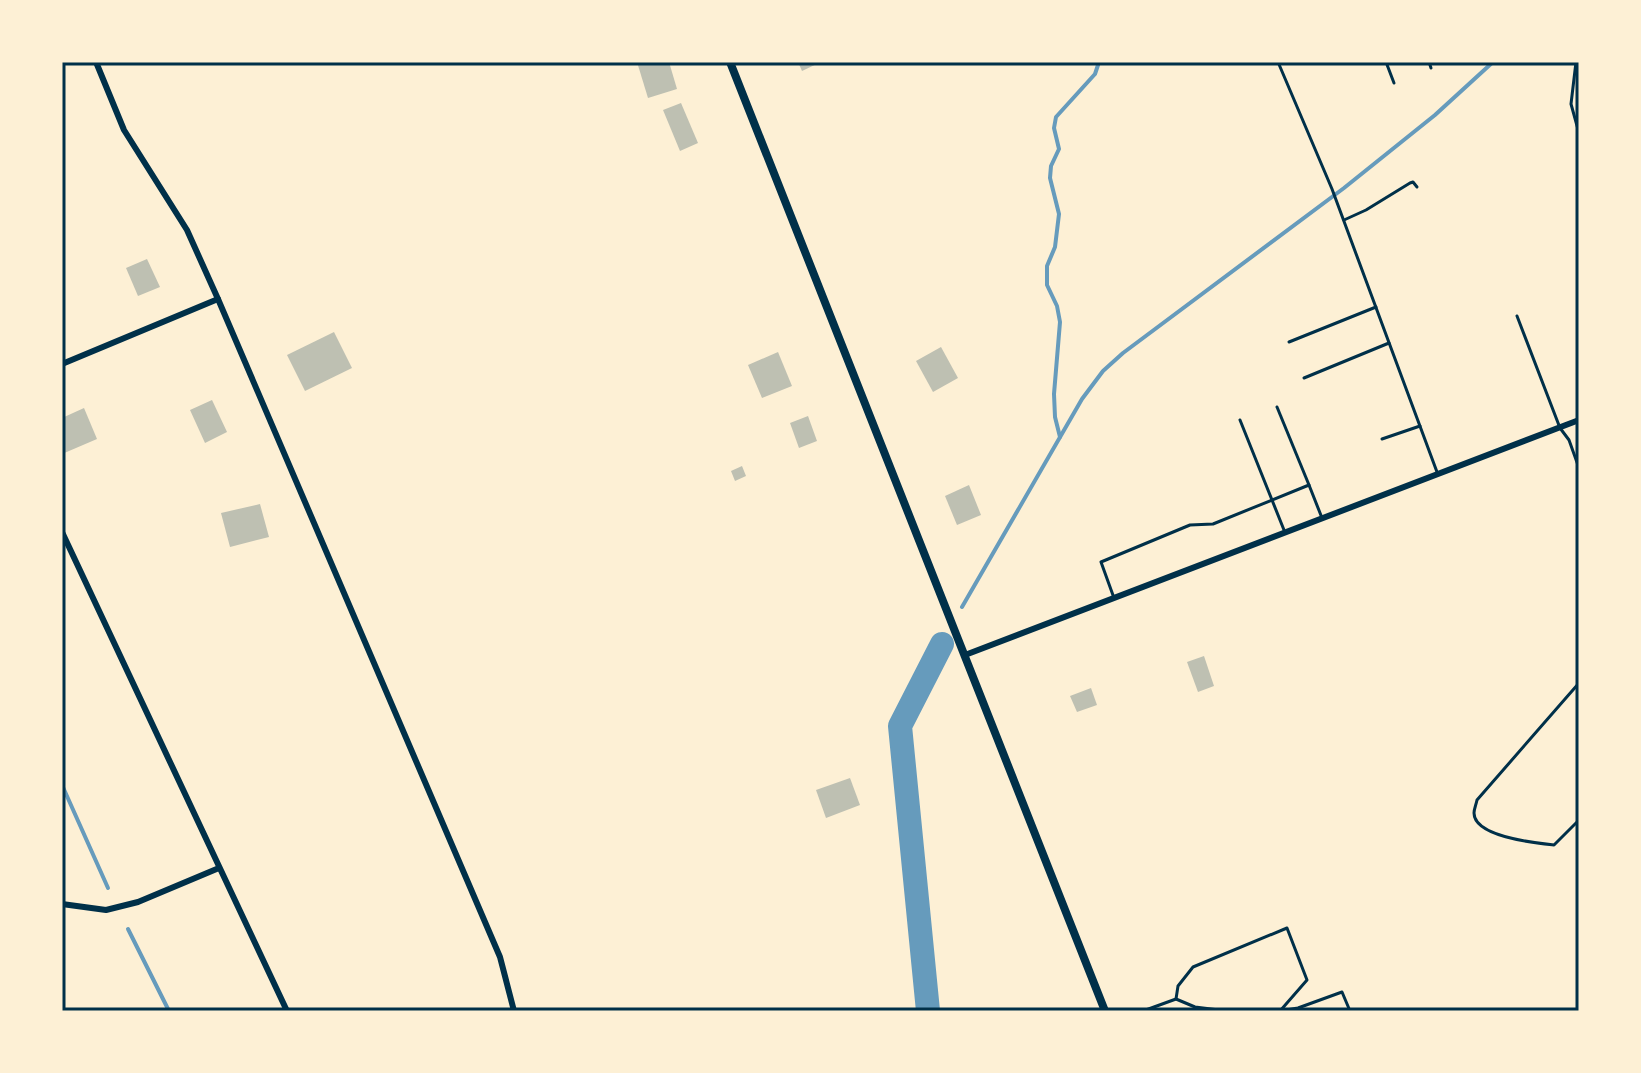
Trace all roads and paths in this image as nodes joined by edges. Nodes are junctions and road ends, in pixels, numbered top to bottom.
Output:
1 (96, 62) edge
2 (730, 62) edge
3 (1278, 62) edge
4 (1386, 62) edge
5 (1429, 62) edge
6 (1576, 62) edge
7 (1431, 68) dead end
8 (1394, 83) dead end
9 (1579, 133) edge
10 (1417, 187) dead end
11 (1344, 220) junction
12 (218, 299) junction
13 (1376, 307) junction
14 (1517, 316) dead end
15 (1289, 342) dead end
16 (1389, 343) junction
17 (62, 364) edge
18 (1304, 378) dead end
19 (1277, 407) dead end
20 (1240, 420) dead end
21 (1579, 420) edge
22 (1420, 426) junction
23 (1560, 428) junction
24 (1382, 439) dead end
25 (1579, 468) edge
26 (1438, 476) junction
27 (1309, 485) junction
28 (1273, 500) junction
29 (1322, 519) junction
30 (62, 532) edge
31 (1285, 534) junction
32 (1114, 598) junction
33 (965, 655) junction
34 (1579, 683) edge
35 (1579, 820) edge
36 (219, 868) junction
37 (62, 904) edge
38 (1176, 999) junction
39 (287, 1011) edge
40 (514, 1011) edge
41 (1105, 1011) edge
42 (1143, 1011) edge
43 (1227, 1011) edge
44 (1280, 1011) edge
45 (1350, 1011) edge

1 - 12 street
2 - 33 street
3 - 11 lane
4 - 8 lane
5 - 7 lane
6 - 9 lane
10 - 11 lane
11 - 13 lane
12 - 17 street
12 - 40 street
13 - 15 lane
13 - 16 lane
14 - 23 lane
16 - 18 lane
16 - 22 lane
19 - 27 lane
20 - 28 lane
21 - 23 street
22 - 24 lane
22 - 26 lane
23 - 25 lane
23 - 26 street
26 - 29 street
27 - 28 lane
27 - 29 lane
28 - 31 lane
28 - 32 lane
29 - 31 street
30 - 36 street
31 - 32 street
32 - 33 street
33 - 41 street
34 - 35 lane
36 - 37 street
36 - 39 street
38 - 42 lane
38 - 43 lane
38 - 44 lane
44 - 45 lane

